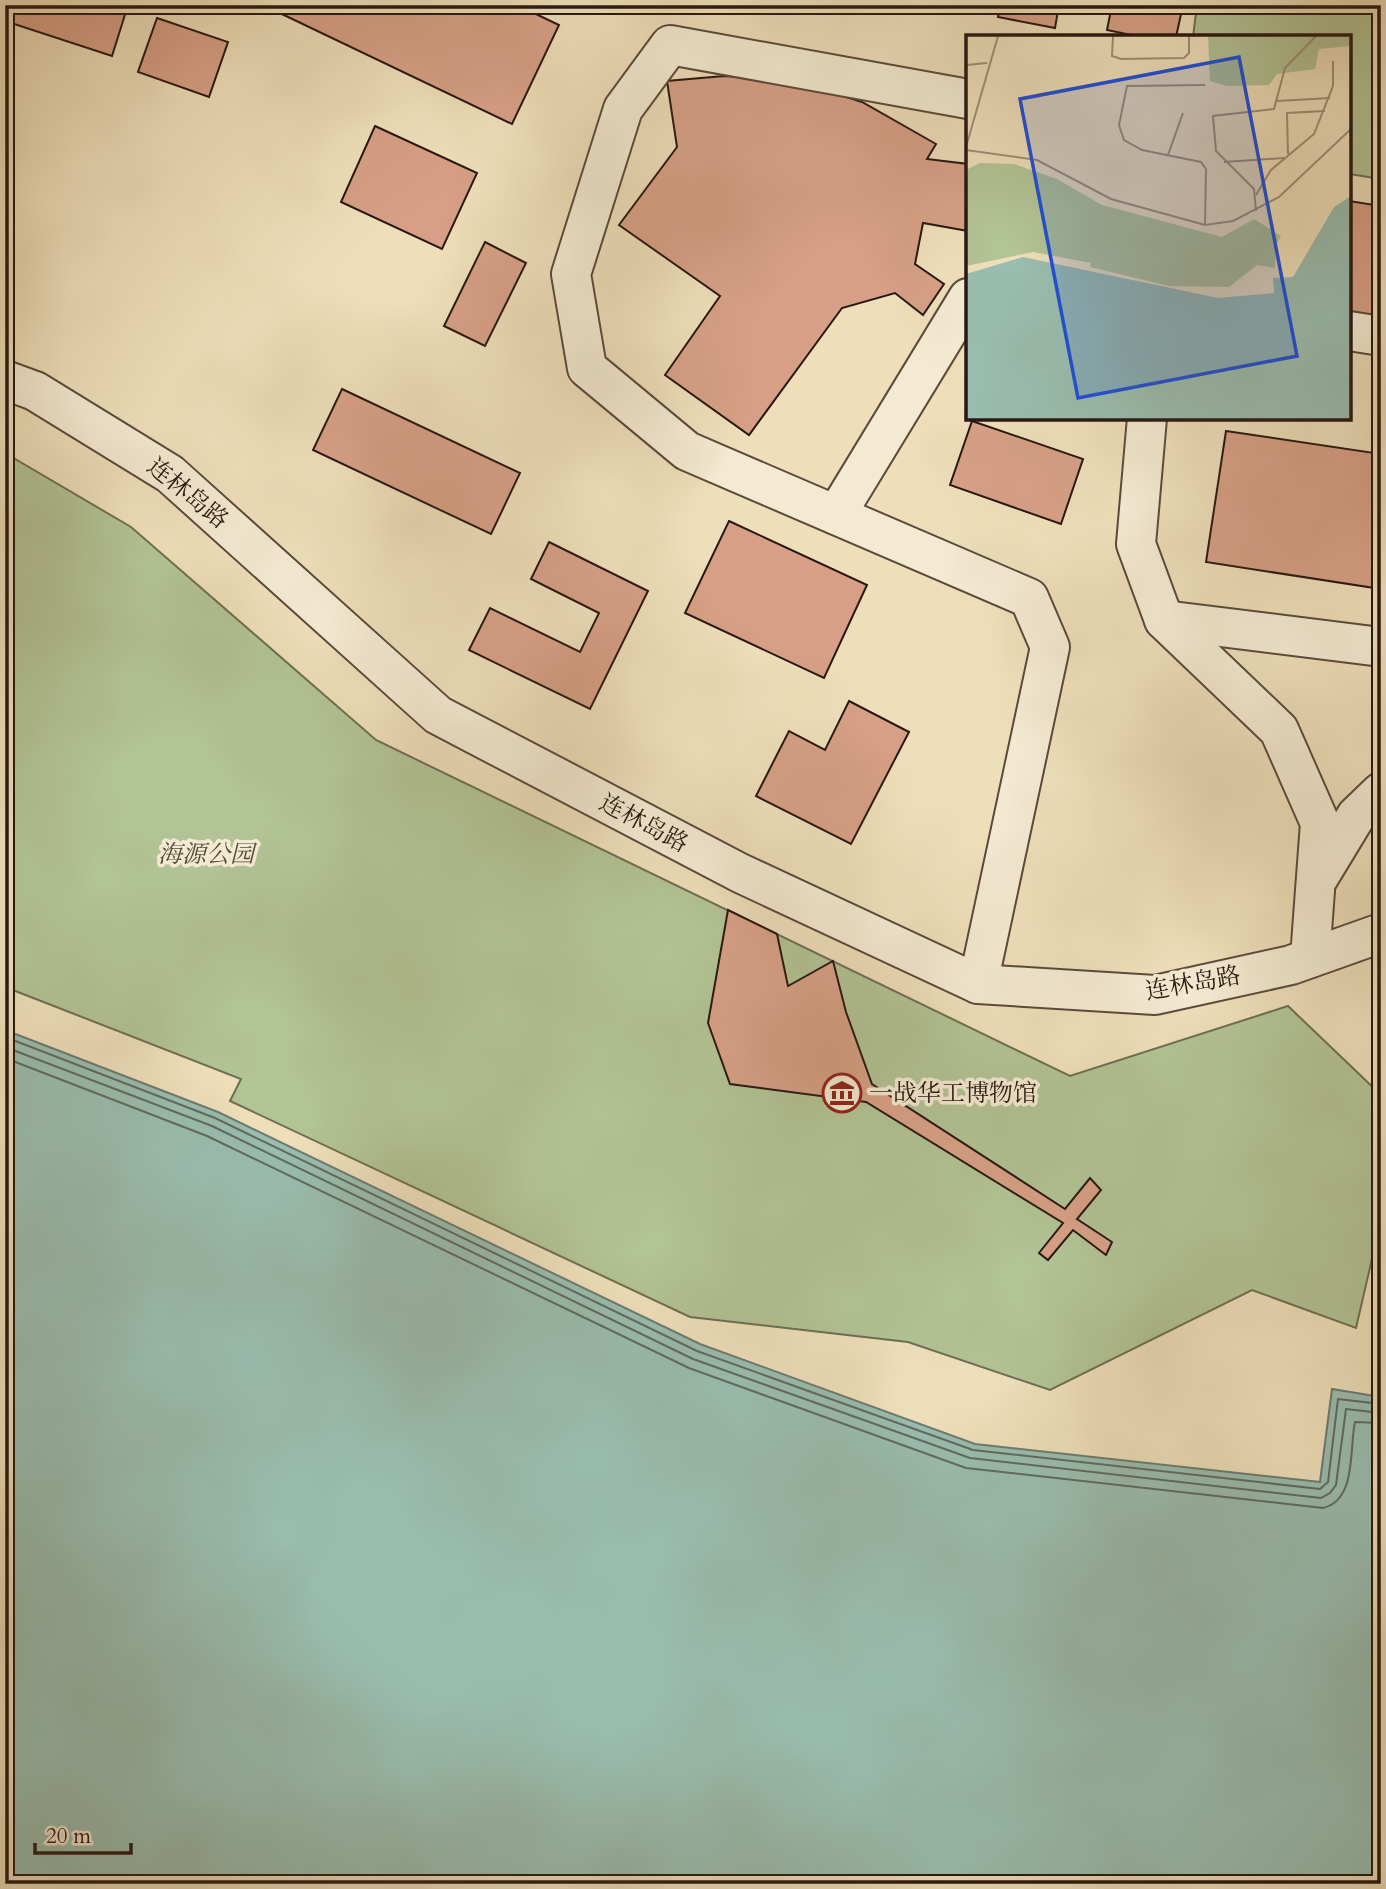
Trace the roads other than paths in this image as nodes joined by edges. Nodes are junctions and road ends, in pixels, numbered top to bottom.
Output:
1 (966, 99) edge
2 (966, 301) edge
3 (1351, 331) edge
4 (1381, 336) edge
5 (5, 380) edge
6 (1147, 420) edge
7 (836, 515) junction
8 (1164, 620) junction
9 (1381, 647) edge
10 (1381, 792) edge
11 (1316, 882) junction
12 (1381, 933) edge
13 (1310, 958) junction
14 (978, 984) junction

1 - 7 street
2 - 7 street
3 - 4 street
5 - 14 street, 连林岛路
6 - 8 street
7 - 14 street
8 - 9 street
8 - 11 street
10 - 11 street
11 - 13 street
12 - 13 street, 连林岛路
13 - 14 street, 连林岛路

